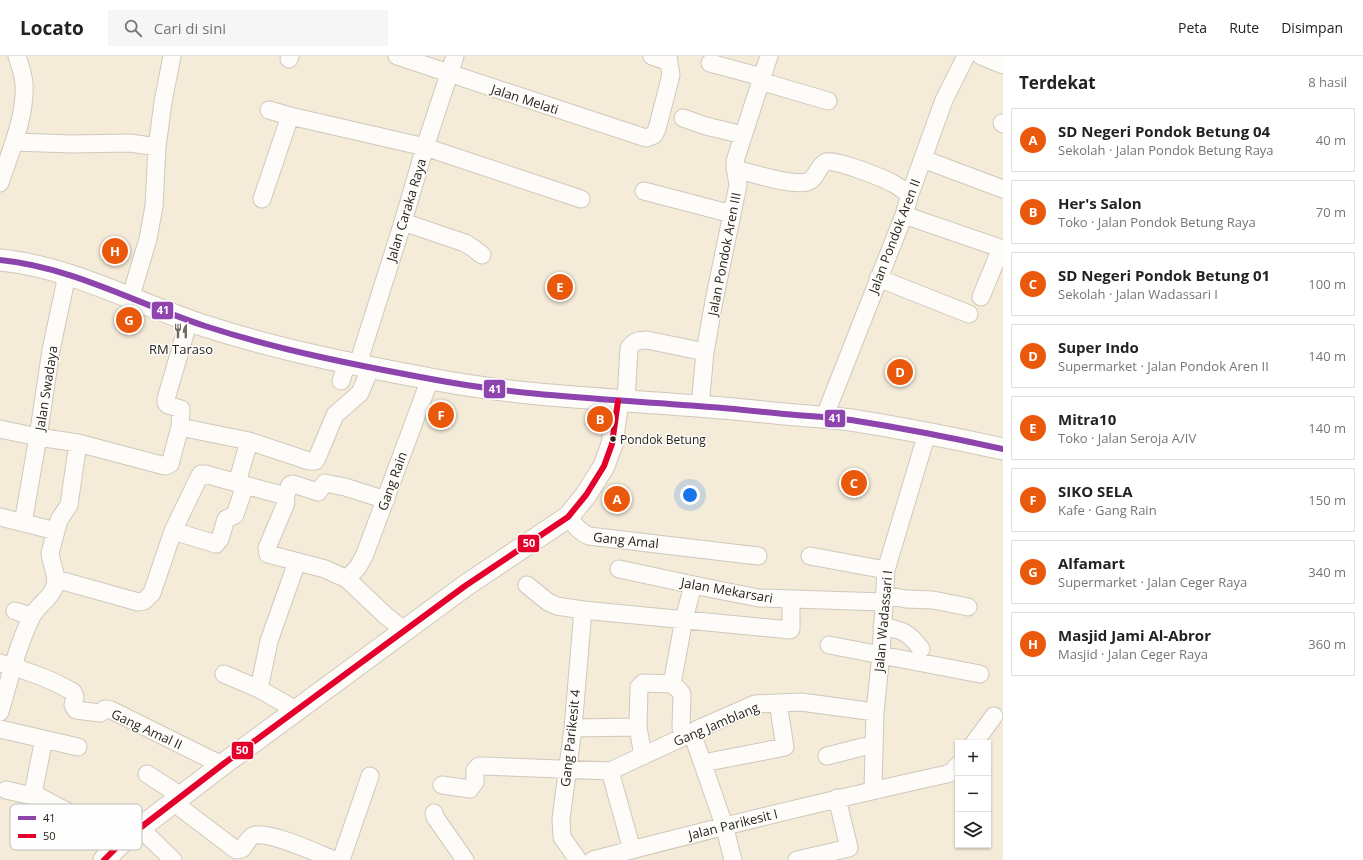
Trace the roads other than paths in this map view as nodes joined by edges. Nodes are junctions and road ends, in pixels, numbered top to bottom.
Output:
1 (17, 56) edge
2 (397, 56) edge
3 (455, 56) edge
4 (652, 56) edge
5 (769, 56) edge
6 (966, 56) edge
7 (981, 56) edge
8 (170, 57) edge
9 (669, 59) edge
10 (710, 63) dead end
11 (1003, 65) edge
12 (449, 74) junction
13 (761, 79) junction
14 (828, 101) dead end
15 (269, 110) dead end
16 (290, 116) junction
17 (683, 118) dead end
18 (743, 135) junction
19 (14, 142) junction
20 (157, 147) junction
21 (425, 147) junction
22 (923, 159) junction
23 (735, 169) junction
24 (0, 181) edge
25 (1003, 189) edge
26 (644, 191) dead end
27 (910, 194) junction
28 (262, 198) dead end
29 (581, 199) dead end
30 (732, 214) junction
31 (904, 215) junction
32 (403, 222) junction
33 (1002, 248) edge
34 (482, 255) dead end
35 (0, 260) edge
36 (66, 275) junction
37 (878, 278) junction
38 (981, 297) dead end
39 (130, 298) junction
40 (969, 314) dead end
41 (189, 320) junction
42 (705, 352) junction
43 (354, 369) junction
44 (430, 379) junction
45 (622, 401) junction
46 (700, 406) junction
47 (824, 418) junction
48 (180, 427) junction
49 (0, 429) edge
50 (927, 433) junction
51 (38, 437) junction
52 (249, 441) junction
53 (78, 443) junction
54 (1003, 449) edge
55 (241, 484) junction
56 (285, 497) junction
57 (386, 500) junction
58 (0, 517) edge
59 (568, 517) junction
60 (23, 523) junction
61 (56, 531) junction
62 (173, 531) junction
63 (758, 556) dead end
64 (810, 556) dead end
65 (297, 562) junction
66 (619, 569) dead end
67 (886, 570) junction
68 (56, 579) junction
69 (347, 579) junction
70 (527, 584) dead end
71 (693, 585) junction
72 (884, 598) junction
73 (792, 599) junction
74 (968, 607) dead end
75 (583, 610) junction
76 (15, 611) dead end
77 (31, 616) junction
78 (684, 619) junction
79 (882, 626) junction
80 (404, 630) junction
81 (829, 645) dead end
82 (921, 649) dead end
83 (881, 654) junction
84 (7, 665) edge
85 (224, 674) dead end
86 (980, 674) dead end
87 (672, 684) junction
88 (259, 688) junction
89 (778, 703) junction
90 (1, 705) edge
91 (296, 710) junction
92 (875, 712) junction
93 (994, 716) dead end
94 (638, 727) junction
95 (573, 728) junction
96 (0, 729) edge
97 (688, 735) junction
98 (44, 739) junction
99 (976, 740) edge
100 (874, 744) junction
101 (78, 747) dead end
102 (642, 756) junction
103 (827, 756) dead end
104 (703, 763) junction
105 (222, 765) junction
106 (955, 768) edge
107 (568, 769) junction
108 (610, 771) junction
109 (147, 774) dead end
110 (370, 776) dead end
111 (442, 785) dead end
112 (6, 790) dead end
113 (873, 790) junction
114 (37, 797) junction
115 (837, 798) junction
116 (177, 799) junction
117 (51, 804) edge
118 (434, 812) dead end
119 (724, 825) junction
120 (142, 826) edge
121 (142, 830) edge
122 (114, 850) edge
123 (632, 850) junction
124 (848, 852) edge
125 (104, 860) edge
126 (173, 860) edge
127 (334, 860) edge
128 (341, 860) edge
129 (465, 860) edge
130 (578, 860) edge
131 (593, 860) edge
132 (733, 860) edge
133 (797, 860) edge

1 - 19 street
2 - 12 street, Jalan Melati
3 - 12 street, Jalan Caraka Raya
4 - 9 street
5 - 13 street, Jalan Pondok Aren III
6 - 22 street, Jalan Pondok Aren II
7 - 11 street
8 - 20 street
9 - 12 street, Jalan Melati
10 - 13 street
12 - 21 street, Jalan Caraka Raya
13 - 14 street
13 - 18 street, Jalan Pondok Aren III
15 - 16 street
16 - 21 street
16 - 28 street
17 - 18 street
18 - 23 street, Jalan Pondok Aren III
19 - 20 street
19 - 24 street
20 - 39 street
21 - 29 street
21 - 32 street, Jalan Caraka Raya
22 - 25 street
22 - 27 street, Jalan Pondok Aren II
23 - 27 street
23 - 30 street, Jalan Pondok Aren III
26 - 30 street
27 - 31 street, Jalan Pondok Aren II
30 - 42 street, Jalan Pondok Aren III
31 - 33 street
31 - 37 street, Jalan Pondok Aren II
32 - 34 street
32 - 43 street, Jalan Caraka Raya
33 - 38 street
35 - 36 main road
36 - 39 main road
36 - 51 street, Jalan Swadaya
37 - 40 street
37 - 47 street, Jalan Pondok Aren II
39 - 41 main road
41 - 43 main road
41 - 48 street
42 - 45 street
42 - 46 street, Jalan Pondok Aren III
43 - 44 main road
43 - 52 street, Jalan Caraka Raya
44 - 45 main road
44 - 57 street, Gang Rain
45 - 46 main road
45 - 59 main road
46 - 47 main road
47 - 50 main road
48 - 52 street
48 - 53 street, Jalan Swadaya
49 - 51 street
50 - 54 main road
50 - 67 street, Jalan Wadassari I
51 - 53 street, Jalan Swadaya
51 - 60 street
52 - 55 street
53 - 61 street
55 - 56 street
55 - 62 street
55 - 62 street
56 - 57 street
56 - 65 street
57 - 69 street, Gang Rain
58 - 60 street
59 - 63 street, Gang Amal
59 - 80 main road
60 - 61 street
61 - 68 street
62 - 68 street
64 - 67 street
65 - 69 street
65 - 88 street
66 - 71 street, Jalan Mekarsari
67 - 72 street, Jalan Wadassari I
68 - 77 street
69 - 80 street
70 - 75 street
71 - 73 street, Jalan Mekarsari
71 - 78 street
72 - 73 street, Jalan Mekarsari
72 - 74 street, Jalan Mekarsari
72 - 79 street, Jalan Wadassari I
73 - 78 street
75 - 78 street
75 - 95 street, Gang Parikesit 4
76 - 77 street
77 - 84 street
78 - 87 street
79 - 82 street
79 - 83 street, Jalan Wadassari I
80 - 91 main road
81 - 83 street
83 - 86 street
83 - 92 street, Jalan Wadassari I
84 - 90 street
84 - 105 street, Gang Amal II
85 - 88 street
87 - 94 street
87 - 97 street
88 - 91 street
89 - 92 street, Gang Jamblang
89 - 97 street, Gang Jamblang
89 - 104 street
91 - 105 main road
92 - 100 street, Jalan Wadassari I
93 - 99 street
94 - 95 street
94 - 102 street
95 - 107 street, Gang Parikesit 4
96 - 98 street
97 - 102 street, Gang Jamblang
97 - 104 street
98 - 101 street
98 - 114 street
100 - 103 street
100 - 113 street, Jalan Wadassari I
102 - 108 street, Gang Jamblang
104 - 119 street
105 - 116 main road
106 - 113 street, Jalan Parikesit I
107 - 108 street
107 - 111 street
107 - 130 street, Gang Parikesit 4
108 - 123 street
109 - 116 street
110 - 128 street
112 - 114 street
113 - 115 street, Jalan Parikesit I
114 - 117 street
115 - 119 street, Jalan Parikesit I
115 - 124 street
116 - 120 main road
116 - 127 street
118 - 129 street
119 - 123 street, Jalan Parikesit I
119 - 132 street
121 - 126 street
122 - 125 main road
123 - 131 street, Jalan Parikesit I
124 - 133 street

